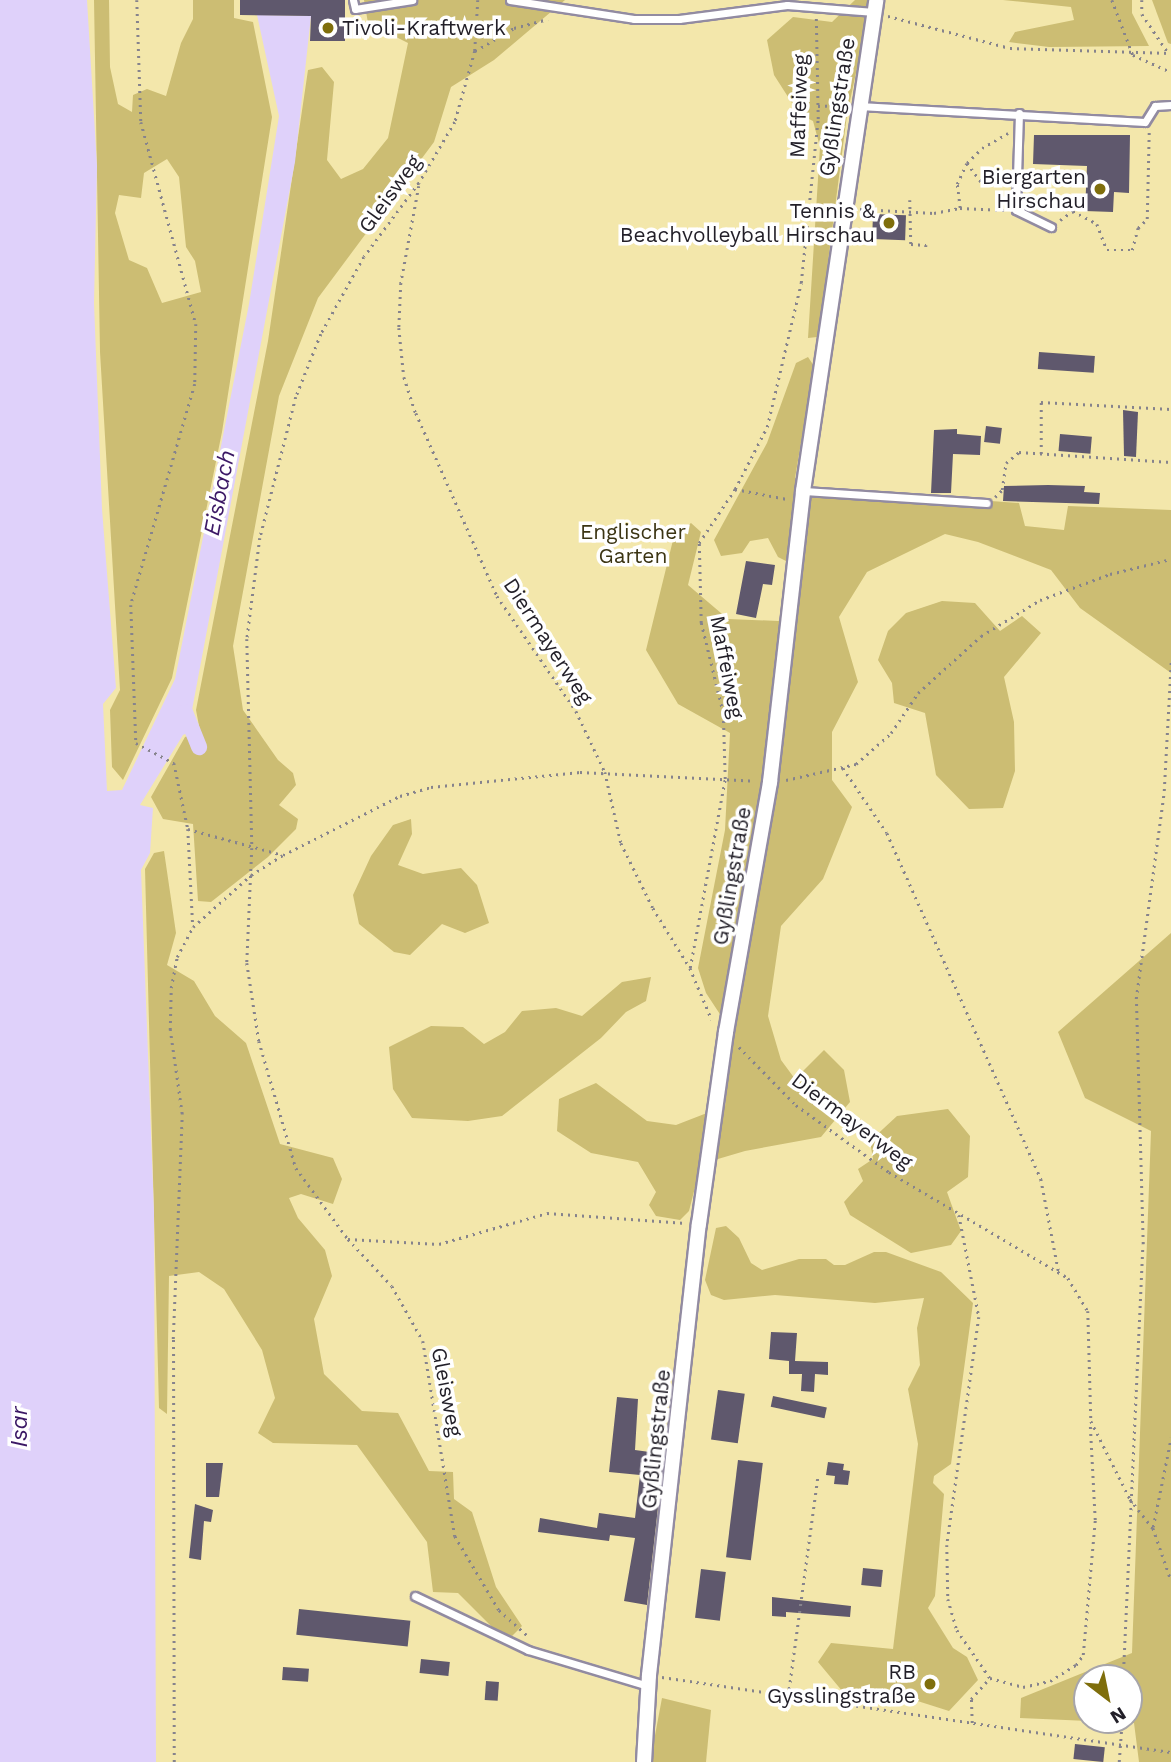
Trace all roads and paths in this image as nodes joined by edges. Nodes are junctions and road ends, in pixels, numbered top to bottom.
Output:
1 (137, 0) edge
2 (353, 0) edge
3 (412, 0) edge
4 (478, 0) edge
5 (510, 0) edge
6 (1112, 0) edge
7 (1142, 0) edge
8 (815, 6) junction
9 (875, 6) edge
10 (550, 18) dead end
11 (475, 51) junction
12 (1169, 52) edge
13 (1133, 55) junction
14 (1171, 72) edge
15 (1171, 105) edge
16 (818, 106) junction
17 (857, 106) junction
18 (1019, 113) junction
19 (1145, 122) junction
20 (1018, 130) junction
21 (967, 163) junction
22 (419, 183) junction
23 (982, 183) dead end
24 (910, 200) dead end
25 (842, 208) junction
26 (960, 208) junction
27 (1016, 210) junction
28 (912, 212) junction
29 (1051, 227) joint
30 (926, 249) dead end
31 (1171, 409) edge
32 (1041, 454) junction
33 (1171, 462) edge
34 (735, 489) junction
35 (802, 496) junction
36 (987, 503) joint
37 (1171, 559) edge
38 (1171, 660) edge
39 (843, 768) junction
40 (605, 772) junction
41 (725, 779) junction
42 (770, 782) junction
43 (188, 828) junction
44 (252, 848) junction
45 (283, 855) junction
46 (251, 875) junction
47 (193, 926) junction
48 (690, 968) junction
49 (726, 1032) junction
50 (958, 1213) junction
51 (699, 1224) junction
52 (348, 1239) junction
53 (1059, 1273) junction
54 (1091, 1421) junction
55 (1171, 1437) edge
56 (1170, 1449) edge
57 (818, 1475) dead end
58 (1130, 1499) junction
59 (1153, 1528) junction
60 (1171, 1580) edge
61 (415, 1596) dead end
62 (533, 1640) dead end
63 (1124, 1664) edge
64 (990, 1678) junction
65 (648, 1681) junction
66 (788, 1696) junction
67 (972, 1723) junction
68 (1121, 1734) edge
69 (1121, 1746) junction
70 (1171, 1752) edge
71 (174, 1762) edge
72 (644, 1762) edge
73 (1119, 1762) edge

1 - 43 path
2 - 3 lane
4 - 11 path, Gleisweg
5 - 8 lane
6 - 13 path
7 - 12 path
8 - 9 lane
8 - 16 path, Maffeiweg
9 - 13 path
9 - 17 street, Gyßlingstraße
10 - 11 path
11 - 22 path, Gleisweg
12 - 13 path
13 - 14 path
15 - 19 lane
16 - 17 path
16 - 34 path, Maffeiweg
17 - 18 lane
17 - 25 street, Gyßlingstraße
18 - 19 lane
18 - 20 lane
19 - 29 path
20 - 21 path
20 - 27 lane
21 - 23 path
21 - 26 path
22 - 40 path, Diermayerweg
22 - 44 path, Gleisweg
24 - 28 path
25 - 28 path
25 - 35 street, Gyßlingstraße
26 - 27 path
26 - 28 path
27 - 29 lane
28 - 30 path
31 - 32 path
32 - 33 path
32 - 36 path
34 - 35 path
34 - 41 path, Maffeiweg
35 - 36 lane
35 - 42 street, Gyßlingstraße
37 - 39 path
38 - 58 path
39 - 42 path
39 - 53 path
40 - 41 path
40 - 45 path
40 - 48 path, Diermayerweg
41 - 42 path
41 - 48 path, Maffeiweg
42 - 49 street, Gyßlingstraße
43 - 44 path
43 - 47 path
44 - 45 path
44 - 46 path, Gleisweg
45 - 46 path
46 - 47 path
46 - 52 path, Gleisweg
47 - 71 path
48 - 49 path, Diermayerweg
49 - 50 path, Diermayerweg
49 - 51 street, Gyßlingstraße
50 - 53 path, Diermayerweg
50 - 64 path
51 - 52 path
51 - 65 street, Gyßlingstraße
52 - 62 path, Gleisweg
53 - 54 path, Diermayerweg
54 - 58 path, Diermayerweg
54 - 64 path
55 - 56 path
56 - 59 path
57 - 66 path
58 - 59 path, Diermayerweg
58 - 63 path
59 - 60 path
61 - 65 lane
64 - 67 path
65 - 66 path
65 - 72 street, Gyßlingstraße
66 - 67 path
67 - 69 path
68 - 69 path
69 - 70 path
69 - 73 path

